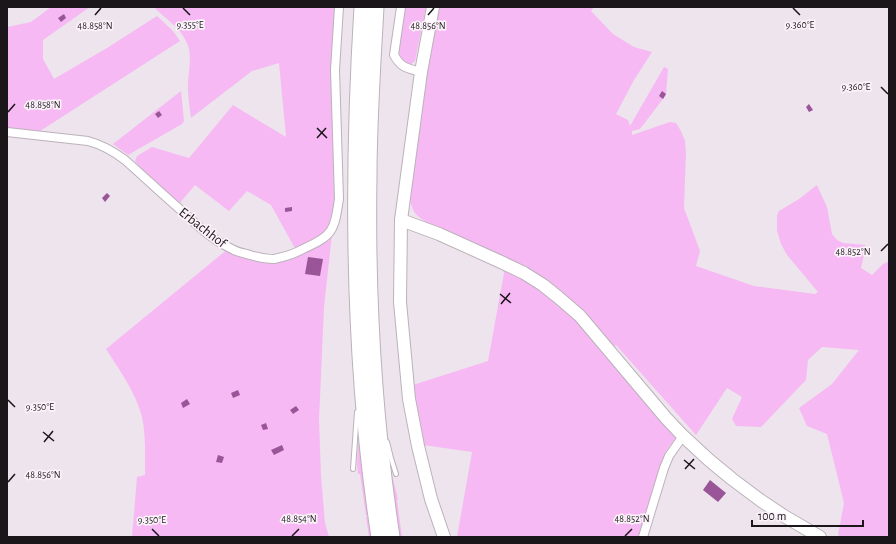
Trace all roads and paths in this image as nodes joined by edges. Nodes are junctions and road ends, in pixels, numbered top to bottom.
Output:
1 (339, 7) edge
2 (362, 7) edge
3 (376, 7) edge
4 (401, 7) edge
5 (433, 7) edge
6 (421, 72) junction
7 (7, 132) edge
8 (401, 220) junction
9 (363, 396) junction
10 (683, 436) junction
11 (386, 438) dead end
12 (353, 469) dead end
13 (396, 474) dead end
14 (379, 537) edge
15 (392, 537) edge
16 (444, 537) edge
17 (643, 537) edge
18 (820, 537) edge

1 - 7 street, Erbachhof
2 - 9 highway
3 - 15 highway
4 - 6 street
5 - 6 street
6 - 8 street
8 - 10 street
8 - 16 street
9 - 12 lane
9 - 14 highway
10 - 17 street
10 - 18 street
11 - 13 lane

